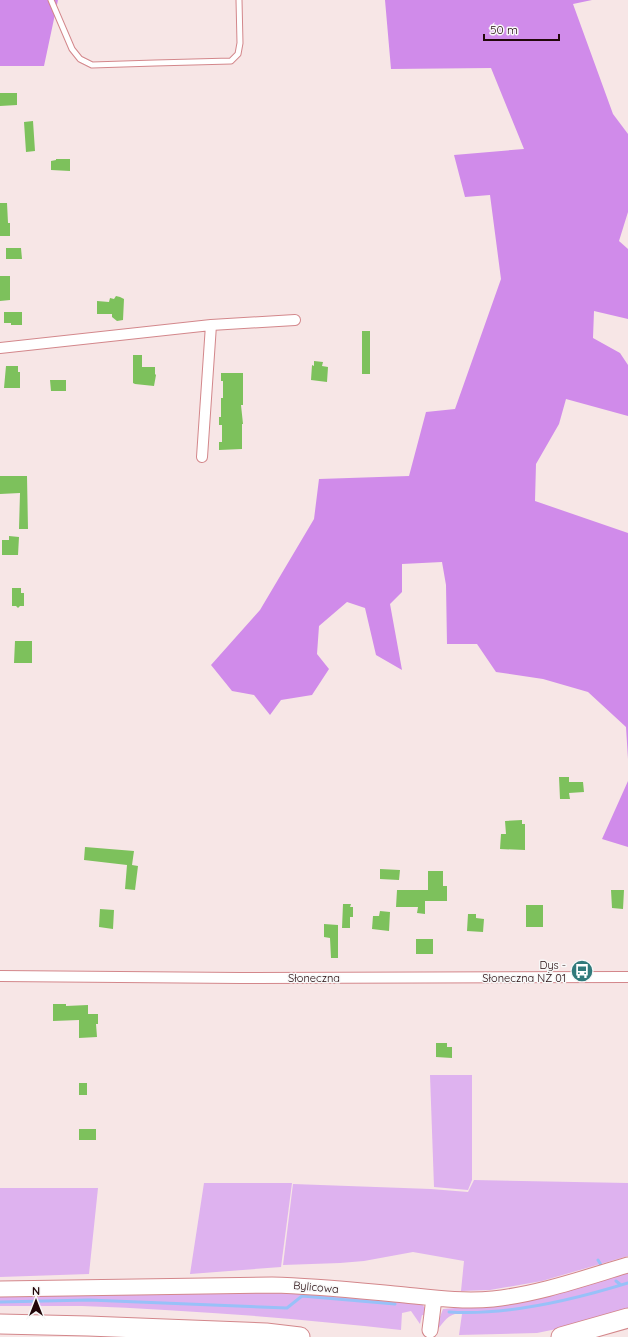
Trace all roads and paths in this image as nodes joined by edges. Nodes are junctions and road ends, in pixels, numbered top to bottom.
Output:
1 (51, 0) edge
2 (240, 0) edge
3 (295, 320) dead end
4 (211, 325) junction
5 (0, 348) edge
6 (202, 457) dead end
7 (0, 976) edge
8 (628, 977) edge
9 (628, 1265) edge
10 (0, 1289) edge
11 (434, 1298) junction
12 (628, 1318) edge
13 (0, 1324) edge
14 (430, 1330) dead end
15 (300, 1337) edge
16 (561, 1337) edge

1 - 2 lane
3 - 4 street
4 - 5 street
4 - 6 street
7 - 8 street, Słoneczna
9 - 11 street, Bylicowa
10 - 11 street, Bylicowa
11 - 14 street
12 - 16 highway
13 - 15 highway

